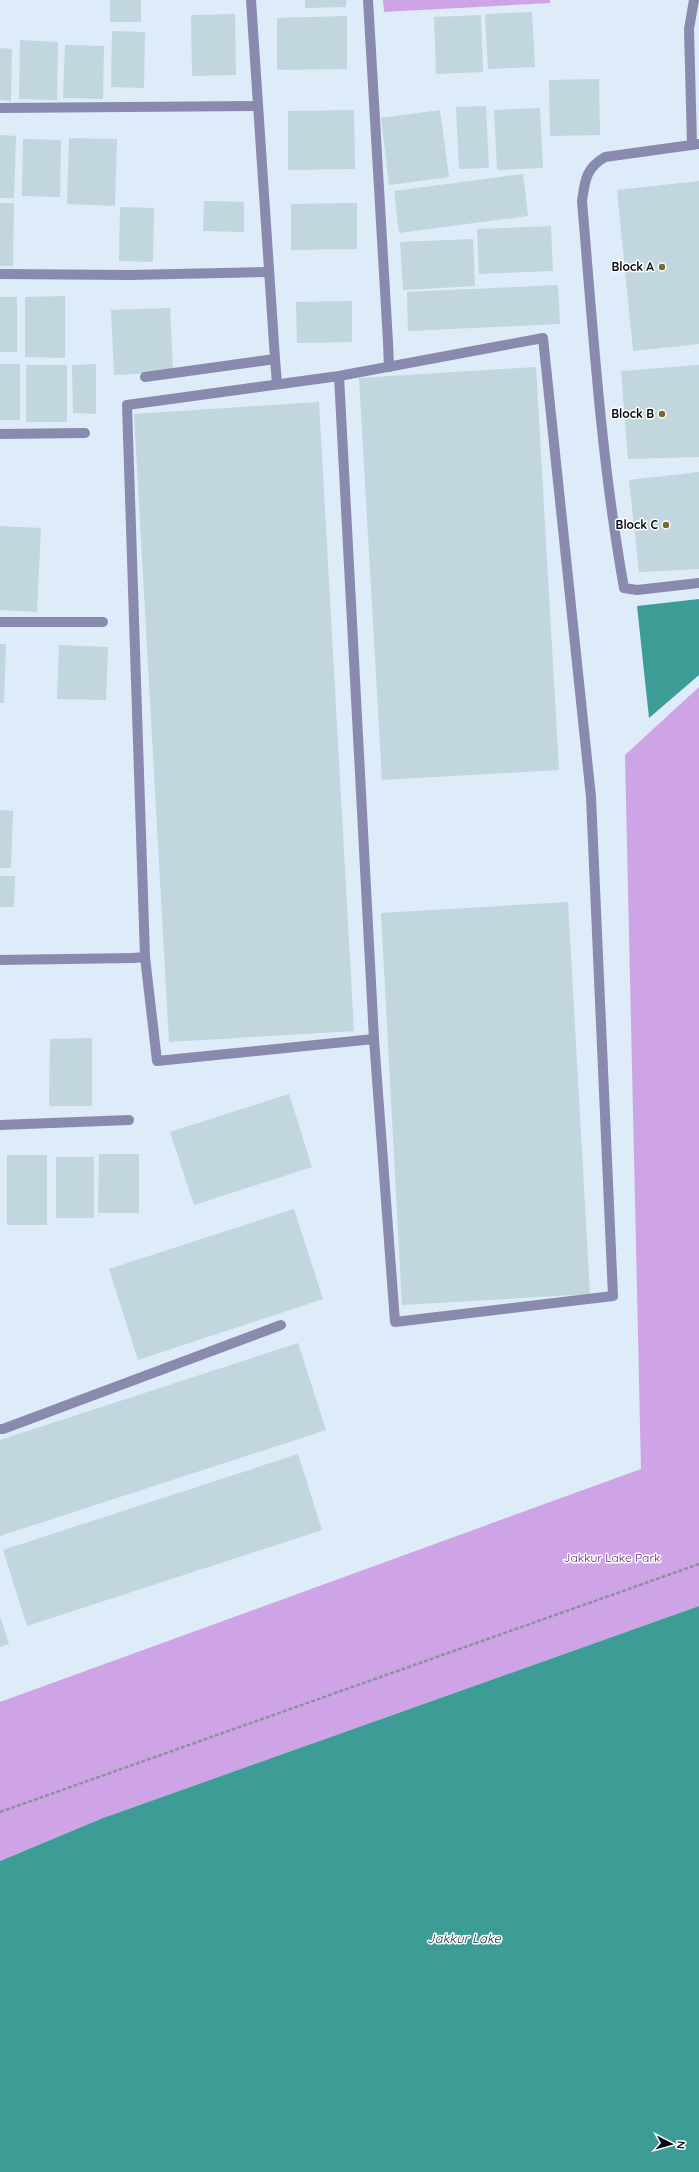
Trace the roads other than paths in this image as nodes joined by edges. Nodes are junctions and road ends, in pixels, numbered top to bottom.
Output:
1 (251, 0) edge
2 (368, 0) edge
3 (694, 0) edge
4 (258, 106) junction
5 (0, 108) edge
6 (696, 144) edge
7 (270, 272) junction
8 (0, 274) edge
9 (275, 359) junction
10 (389, 367) junction
11 (339, 376) junction
12 (145, 377) dead end
13 (277, 384) junction
14 (84, 433) dead end
15 (0, 434) edge
16 (699, 583) edge
17 (0, 622) edge
18 (103, 622) dead end
19 (145, 957) junction
20 (0, 960) edge
21 (374, 1039) junction
22 (129, 1120) dead end
23 (0, 1125) edge
24 (281, 1325) dead end
25 (0, 1429) edge

1 - 4 street
2 - 10 street
3 - 6 street
4 - 5 street
4 - 7 street
6 - 16 street
7 - 8 street
7 - 9 street
9 - 12 street
9 - 13 street
10 - 11 street
10 - 21 street
11 - 13 street
11 - 21 street
13 - 19 street
14 - 15 street
17 - 18 street
19 - 20 street
19 - 21 street
22 - 23 street
24 - 25 street

